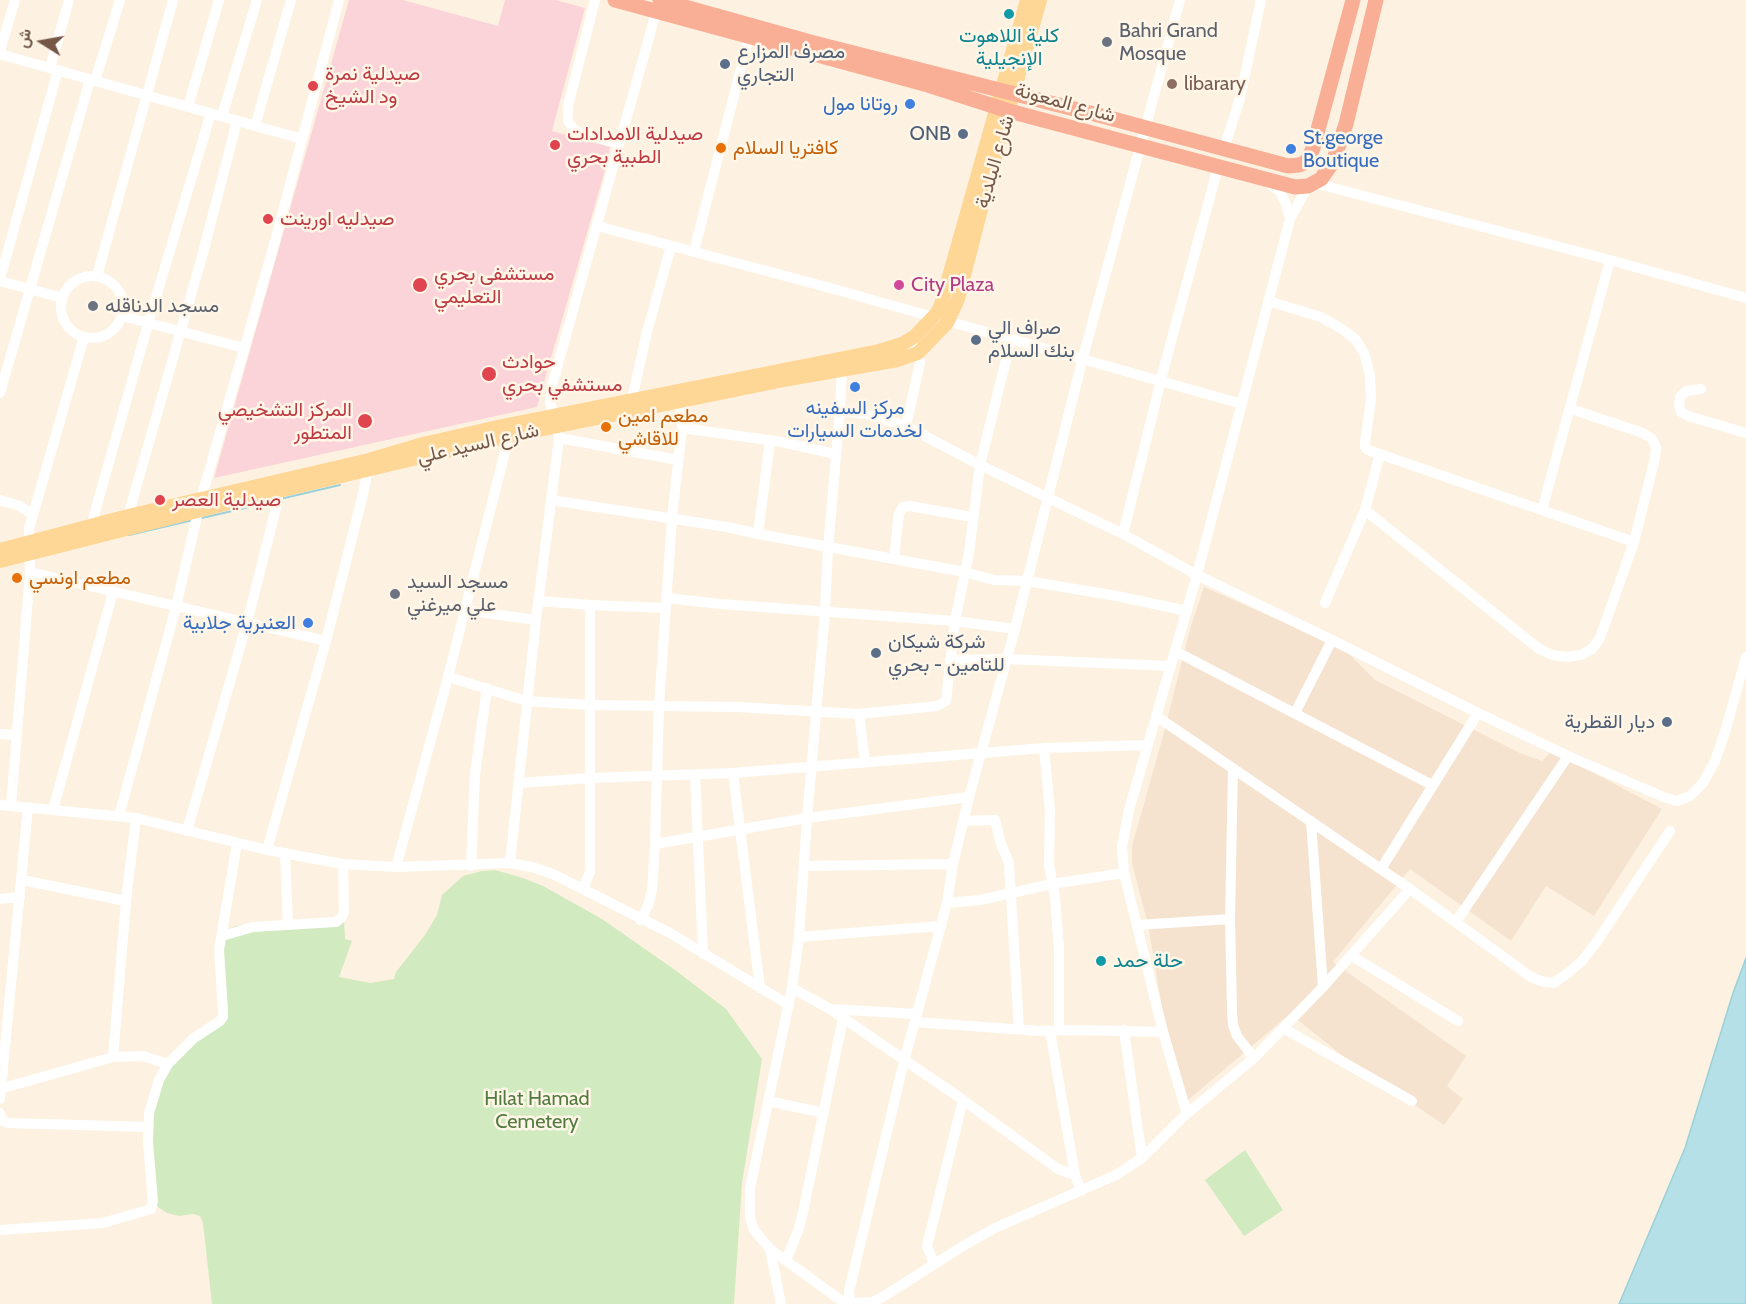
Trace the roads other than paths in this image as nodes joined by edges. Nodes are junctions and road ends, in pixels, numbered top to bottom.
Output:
1 (15, 0) edge
2 (69, 0) edge
3 (120, 0) edge
4 (173, 0) edge
5 (219, 0) edge
6 (257, 0) edge
7 (291, 0) edge
8 (339, 0) edge
9 (596, 0) edge
10 (615, 0) edge
11 (1027, 0) edge
12 (1040, 0) edge
13 (1180, 0) edge
14 (1262, 0) edge
15 (1353, 0) edge
16 (1376, 0) edge
17 (658, 4) edge
18 (749, 37) junction
19 (0, 53) edge
20 (54, 69) junction
21 (92, 80) junction
22 (1008, 92) junction
23 (147, 95) junction
24 (188, 107) junction
25 (1004, 109) junction
26 (216, 115) junction
27 (237, 121) junction
28 (255, 126) junction
29 (1146, 128) junction
30 (302, 139) junction
31 (619, 144) junction
32 (1142, 145) junction
33 (1224, 149) junction
34 (1218, 167) junction
35 (1263, 178) junction
36 (981, 184) junction
37 (1311, 184) junction
38 (1290, 219) junction
39 (597, 226) junction
40 (671, 246) junction
41 (694, 251) junction
42 (1610, 260) junction
43 (97, 276) junction
44 (0, 280) edge
45 (30, 290) junction
46 (63, 298) junction
47 (1746, 298) edge
48 (1269, 301) junction
49 (122, 316) junction
50 (932, 318) junction
51 (947, 323) junction
52 (148, 324) junction
53 (179, 332) junction
54 (84, 337) junction
55 (914, 337) junction
56 (1011, 340) junction
57 (244, 348) junction
58 (918, 353) junction
59 (1082, 361) junction
60 (842, 364) junction
61 (1162, 381) junction
62 (1701, 389) dead end
63 (0, 393) edge
64 (632, 399) junction
65 (681, 402) junction
66 (1242, 404) junction
67 (1571, 409) junction
68 (840, 411) junction
69 (557, 426) junction
70 (906, 426) junction
71 (682, 428) junction
72 (1746, 433) edge
73 (509, 436) junction
74 (770, 441) junction
75 (835, 454) junction
76 (1380, 454) junction
77 (678, 460) junction
78 (369, 465) junction
79 (980, 465) junction
80 (278, 492) junction
81 (1047, 496) junction
82 (0, 500) edge
83 (551, 500) junction
84 (201, 505) junction
85 (1365, 510) junction
86 (1542, 510) junction
87 (33, 515) junction
88 (129, 516) junction
89 (972, 517) junction
90 (672, 518) junction
91 (91, 526) junction
92 (758, 534) junction
93 (1123, 534) junction
94 (1634, 542) junction
95 (29, 548) junction
96 (828, 548) junction
97 (0, 550) edge
98 (894, 559) junction
99 (0, 561) edge
100 (30, 572) junction
101 (965, 572) junction
102 (1197, 575) junction
103 (1027, 581) junction
104 (113, 592) junction
105 (540, 601) junction
106 (667, 603) junction
107 (1325, 603) dead end
108 (590, 605) junction
109 (176, 607) junction
110 (464, 610) junction
111 (825, 611) junction
112 (1187, 611) junction
113 (536, 620) junction
114 (955, 621) junction
115 (247, 623) junction
116 (1015, 630) junction
117 (1332, 640) junction
118 (326, 641) junction
119 (1175, 651) junction
120 (1746, 657) edge
121 (1006, 659) junction
122 (950, 660) junction
123 (1171, 666) junction
124 (448, 678) junction
125 (487, 688) junction
126 (527, 700) junction
127 (590, 705) junction
128 (659, 706) junction
129 (816, 713) junction
130 (1295, 713) junction
131 (859, 714) junction
132 (1478, 714) junction
133 (1156, 716) junction
134 (0, 734) edge
135 (17, 735) junction
136 (1148, 745) junction
137 (1044, 748) junction
138 (981, 753) junction
139 (1568, 756) junction
140 (865, 762) junction
141 (811, 766) junction
142 (1233, 768) junction
143 (733, 773) junction
144 (695, 775) junction
145 (657, 776) junction
146 (590, 778) junction
147 (519, 783) junction
148 (1432, 785) junction
149 (969, 797) junction
150 (5, 805) edge
151 (28, 807) junction
152 (53, 810) junction
153 (119, 816) junction
154 (136, 818) junction
155 (807, 818) junction
156 (963, 821) junction
157 (1311, 821) junction
158 (187, 831) junction
159 (739, 831) junction
160 (1670, 831) dead end
161 (697, 837) junction
162 (237, 843) junction
163 (655, 844) junction
164 (267, 849) junction
165 (285, 853) junction
166 (510, 862) junction
167 (343, 864) junction
168 (953, 864) junction
169 (471, 866) junction
170 (804, 866) junction
171 (396, 867) junction
172 (1381, 869) junction
173 (1125, 873) junction
174 (22, 880) junction
175 (1052, 885) junction
176 (583, 889) junction
177 (1410, 889) junction
178 (1011, 895) junction
179 (20, 897) junction
180 (0, 899) edge
181 (126, 901) junction
182 (947, 903) junction
183 (1230, 919) junction
184 (640, 920) junction
185 (1456, 922) junction
186 (288, 925) junction
187 (1138, 925) junction
188 (941, 926) junction
189 (222, 936) junction
190 (799, 937) junction
191 (702, 954) junction
192 (1352, 956) junction
193 (1323, 987) junction
194 (760, 988) junction
195 (792, 988) junction
196 (789, 1005) junction
197 (830, 1009) junction
198 (843, 1018) junction
199 (916, 1018) junction
200 (1458, 1021) dead end
201 (1283, 1028) junction
202 (1019, 1029) junction
203 (1054, 1030) junction
204 (1124, 1030) junction
205 (1163, 1032) junction
206 (113, 1057) junction
207 (1254, 1058) junction
208 (904, 1061) junction
209 (168, 1065) junction
210 (0, 1089) edge
211 (0, 1099) edge
212 (963, 1100) junction
213 (768, 1101) junction
214 (1412, 1101) dead end
215 (0, 1113) edge
216 (825, 1113) junction
217 (1186, 1114) junction
218 (148, 1127) junction
219 (1142, 1158) junction
220 (1075, 1175) junction
221 (1081, 1191) junction
222 (0, 1230) edge
223 (770, 1249) junction
224 (786, 1261) junction
225 (934, 1264) junction
226 (781, 1304) edge
227 (850, 1304) edge

1 - 19 street
2 - 20 street
3 - 21 street
4 - 23 street
5 - 24 street
6 - 26 street
7 - 28 street
8 - 30 street
9 - 31 street
10 - 17 highway, شارع المعونة
11 - 22 main road, شارع البلدية
12 - 22 main road, شارع البلدية
13 - 29 street
14 - 33 street
15 - 33 highway, شارع المعونة
16 - 37 highway
17 - 18 highway, شارع المعونة
17 - 22 highway, شارع المعونة
17 - 31 street
18 - 25 highway, شارع المعونة
18 - 41 street
19 - 20 street
20 - 21 street
20 - 44 street
21 - 23 street
21 - 45 street
22 - 25 main road, شارع البلدية
22 - 29 highway, شارع المعونة
23 - 24 street
23 - 43 street
24 - 26 street
25 - 32 highway, شارع المعونة
25 - 36 main road, شارع البلدية
26 - 27 street
26 - 52 street
27 - 28 street
27 - 53 street
28 - 30 street
29 - 32 street
29 - 33 highway, شارع المعونة
30 - 57 street
31 - 39 street
32 - 34 highway, شارع المعونة
32 - 59 street
34 - 35 highway, شارع المعونة
34 - 61 street
35 - 37 highway, شارع المعونة
35 - 38 street
36 - 50 main road, شارع البلدية
36 - 51 main road, شارع البلدية
37 - 38 street
37 - 42 street
38 - 48 street
39 - 40 street
39 - 69 street
40 - 41 street
40 - 64 street
41 - 50 street
42 - 47 street
42 - 67 street
43 - 46 street
43 - 49 street
44 - 45 street
45 - 46 street
45 - 63 street
46 - 54 street
48 - 66 street
48 - 76 street
49 - 52 street
49 - 54 street
50 - 51 street
50 - 55 main road, شارع السيد علي
51 - 56 street
51 - 58 main road, شارع السيد علي
52 - 53 street
52 - 91 street
53 - 57 street
53 - 88 street
54 - 87 street
55 - 58 street
55 - 60 main road, شارع السيد علي
56 - 59 street
56 - 79 street
57 - 84 street
58 - 60 main road, شارع السيد علي
58 - 70 street
59 - 61 street
59 - 81 street
60 - 64 main road, شارع السيد علي
60 - 65 main road, شارع السيد علي
60 - 68 street
61 - 66 street
61 - 93 street
62 - 72 street
64 - 69 main road, شارع السيد علي
65 - 69 main road, شارع السيد علي
65 - 71 street
66 - 102 street
67 - 86 street
67 - 94 street
68 - 70 street
68 - 75 street
69 - 73 main road, شارع السيد علي
69 - 77 street
69 - 78 main road, شارع السيد علي
69 - 83 street
70 - 79 street
71 - 74 street
71 - 77 street
73 - 78 main road, شارع السيد علي
73 - 110 street
74 - 75 street
74 - 92 street
75 - 96 street
76 - 85 street
76 - 86 street
77 - 90 street
78 - 80 main road, شارع السيد علي
78 - 84 main road, شارع السيد علي
78 - 118 street
79 - 81 street
79 - 89 street
80 - 84 main road, شارع السيد علي
80 - 115 street
81 - 93 street
81 - 103 street
82 - 87 street
83 - 90 street
83 - 105 street
84 - 88 main road, شارع السيد علي
84 - 95 main road, شارع السيد علي
84 - 109 street
85 - 94 street
85 - 107 street
86 - 94 street
87 - 95 street
88 - 91 main road, شارع السيد علي
89 - 98 street
89 - 101 street
90 - 92 street
90 - 106 street
91 - 95 main road, شارع السيد علي
92 - 96 street
93 - 102 street
95 - 97 main road, شارع السيد علي
95 - 99 main road, شارع السيد علي
95 - 100 street
96 - 98 street
96 - 111 street
98 - 101 street
100 - 104 street
100 - 135 street
101 - 103 street
101 - 114 street
102 - 112 street
102 - 117 street
103 - 112 street
103 - 116 street
104 - 109 street
104 - 152 street
105 - 108 street
105 - 113 street
106 - 108 street
106 - 111 street
106 - 128 street
108 - 127 street
109 - 115 street
109 - 153 street
110 - 113 street
110 - 124 street
111 - 114 street
111 - 129 street
112 - 119 street
113 - 126 street
114 - 116 street
114 - 122 street
115 - 118 street
115 - 158 street
116 - 121 street
117 - 130 street
117 - 132 street
118 - 164 street
119 - 123 street
119 - 130 street
120 - 139 street
121 - 122 street
121 - 123 street
121 - 138 street
122 - 131 street
123 - 133 street
124 - 125 street
124 - 171 street
125 - 126 street
125 - 169 street
126 - 127 street
126 - 147 street
127 - 128 street
127 - 146 street
128 - 129 street
128 - 145 street
129 - 131 street
129 - 141 street
130 - 148 street
131 - 140 street
132 - 139 street
132 - 148 street
133 - 136 street
133 - 142 street
134 - 135 street
135 - 150 street
136 - 137 street
136 - 173 street
137 - 138 street
137 - 175 street
138 - 140 street
138 - 149 street
139 - 185 street
140 - 141 street
141 - 143 street
141 - 155 street
142 - 157 street
142 - 183 street
143 - 144 street
143 - 159 street
144 - 145 street
144 - 161 street
145 - 146 street
145 - 163 street
146 - 147 street
146 - 176 street
147 - 166 street
148 - 172 street
149 - 155 street
149 - 156 street
150 - 151 street
151 - 152 street
151 - 174 street
152 - 153 street
153 - 154 street
154 - 158 street
154 - 181 street
155 - 159 street
155 - 170 street
156 - 168 street
156 - 178 street
157 - 172 street
157 - 193 street
158 - 162 street
159 - 161 street
159 - 194 street
160 - 185 street
161 - 163 street
161 - 191 street
162 - 164 street
162 - 189 street
163 - 184 street
164 - 165 street
165 - 167 street
165 - 186 street
166 - 169 street
166 - 176 street
167 - 171 street
167 - 186 street
168 - 170 street
168 - 182 street
169 - 171 street
170 - 190 street
172 - 177 street
173 - 175 street
173 - 187 street
174 - 179 street
174 - 181 street
175 - 178 street
175 - 203 street
176 - 184 street
177 - 185 street
177 - 192 street
178 - 182 street
178 - 202 street
179 - 180 street
179 - 210 street
181 - 206 street
182 - 188 street
183 - 187 street
183 - 207 street
184 - 191 street
186 - 189 street
187 - 205 street
188 - 190 street
188 - 199 street
189 - 209 street
190 - 195 street
191 - 194 street
192 - 193 street
192 - 200 street
193 - 201 street
194 - 196 street
195 - 196 street
195 - 197 street
196 - 213 street
197 - 198 street
197 - 199 street
198 - 208 street
198 - 216 street
199 - 202 street
199 - 208 street
201 - 207 street
201 - 214 street
202 - 203 street
203 - 204 street
203 - 220 street
204 - 205 street
204 - 219 street
205 - 217 street
206 - 209 street
206 - 210 street
207 - 217 street
208 - 212 street
208 - 227 street
209 - 218 street
210 - 211 street
212 - 220 street
212 - 225 street
213 - 216 street
213 - 223 street
215 - 218 street
216 - 224 street
217 - 219 street
218 - 222 street
219 - 221 street
220 - 221 street
221 - 225 street
223 - 224 street
223 - 226 street
224 - 227 street
225 - 227 street

